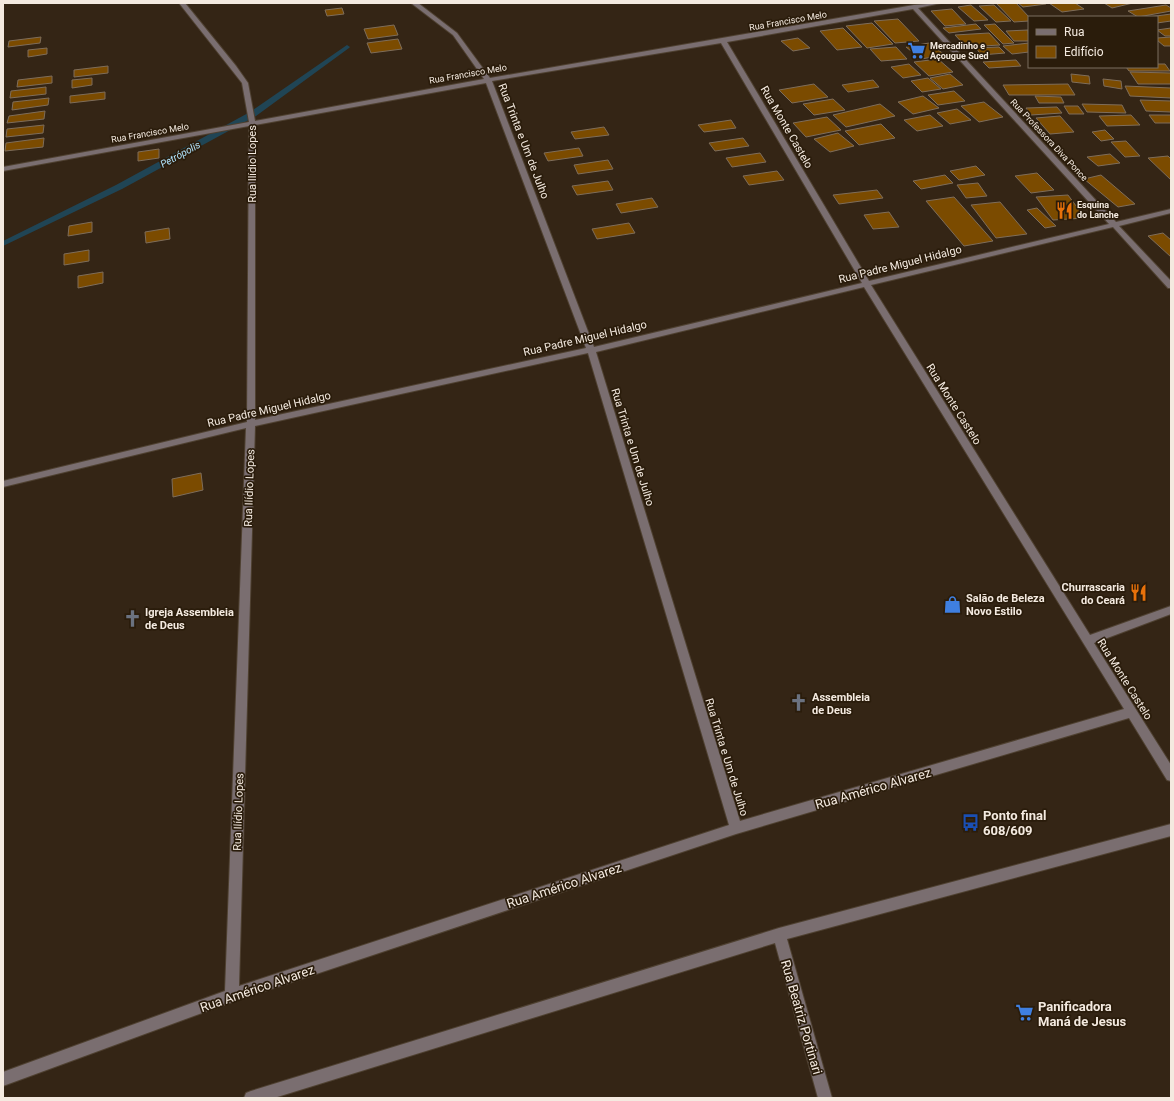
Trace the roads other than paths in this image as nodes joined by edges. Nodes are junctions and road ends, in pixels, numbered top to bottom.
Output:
1 (182, 3) edge
2 (414, 3) edge
3 (896, 3) edge
4 (938, 3) edge
5 (914, 7) junction
6 (903, 10) junction
7 (723, 41) junction
8 (488, 80) junction
9 (252, 123) junction
10 (3, 169) edge
11 (1171, 211) edge
12 (1114, 224) junction
13 (867, 285) junction
14 (1171, 286) edge
15 (591, 350) junction
16 (251, 424) junction
17 (3, 484) edge
18 (1171, 610) edge
19 (1087, 641) junction
20 (1132, 712) junction
21 (1171, 776) edge
22 (736, 828) junction
23 (1171, 830) edge
24 (779, 935) junction
25 (232, 996) junction
26 (3, 1079) edge
27 (251, 1098) edge
28 (825, 1098) edge

1 - 9 street, Rua Ilídio Lopes
2 - 8 street, Rua Trinta e Um de Julho
3 - 6 street
4 - 5 street, Rua Francisco Melo
5 - 6 street, Rua Francisco Melo
5 - 12 street, Rua Professora Diva Ponce
6 - 7 street, Rua Francisco Melo
7 - 8 street, Rua Francisco Melo
7 - 13 street, Rua Monte Castelo
8 - 9 street, Rua Francisco Melo
8 - 15 street, Rua Trinta e Um de Julho
9 - 10 street, Rua Francisco Melo
9 - 16 street, Rua Ilídio Lopes
11 - 12 street, Rua Padre Miguel Hidalgo
12 - 13 street, Rua Padre Miguel Hidalgo
12 - 14 street, Rua Professora Diva Ponce
13 - 15 street, Rua Padre Miguel Hidalgo
13 - 19 street, Rua Monte Castelo
15 - 16 street, Rua Padre Miguel Hidalgo
15 - 22 street, Rua Trinta e Um de Julho
16 - 17 street, Rua Padre Miguel Hidalgo
16 - 25 street, Rua Ilídio Lopes
18 - 19 street
19 - 20 street, Rua Monte Castelo
20 - 21 street, Rua Monte Castelo
20 - 22 street, Rua Américo Alvarez
22 - 25 street, Rua Américo Alvarez
23 - 24 street
24 - 27 street
24 - 28 street, Rua Beatriz Portinari
25 - 26 street, Rua Américo Alvarez

